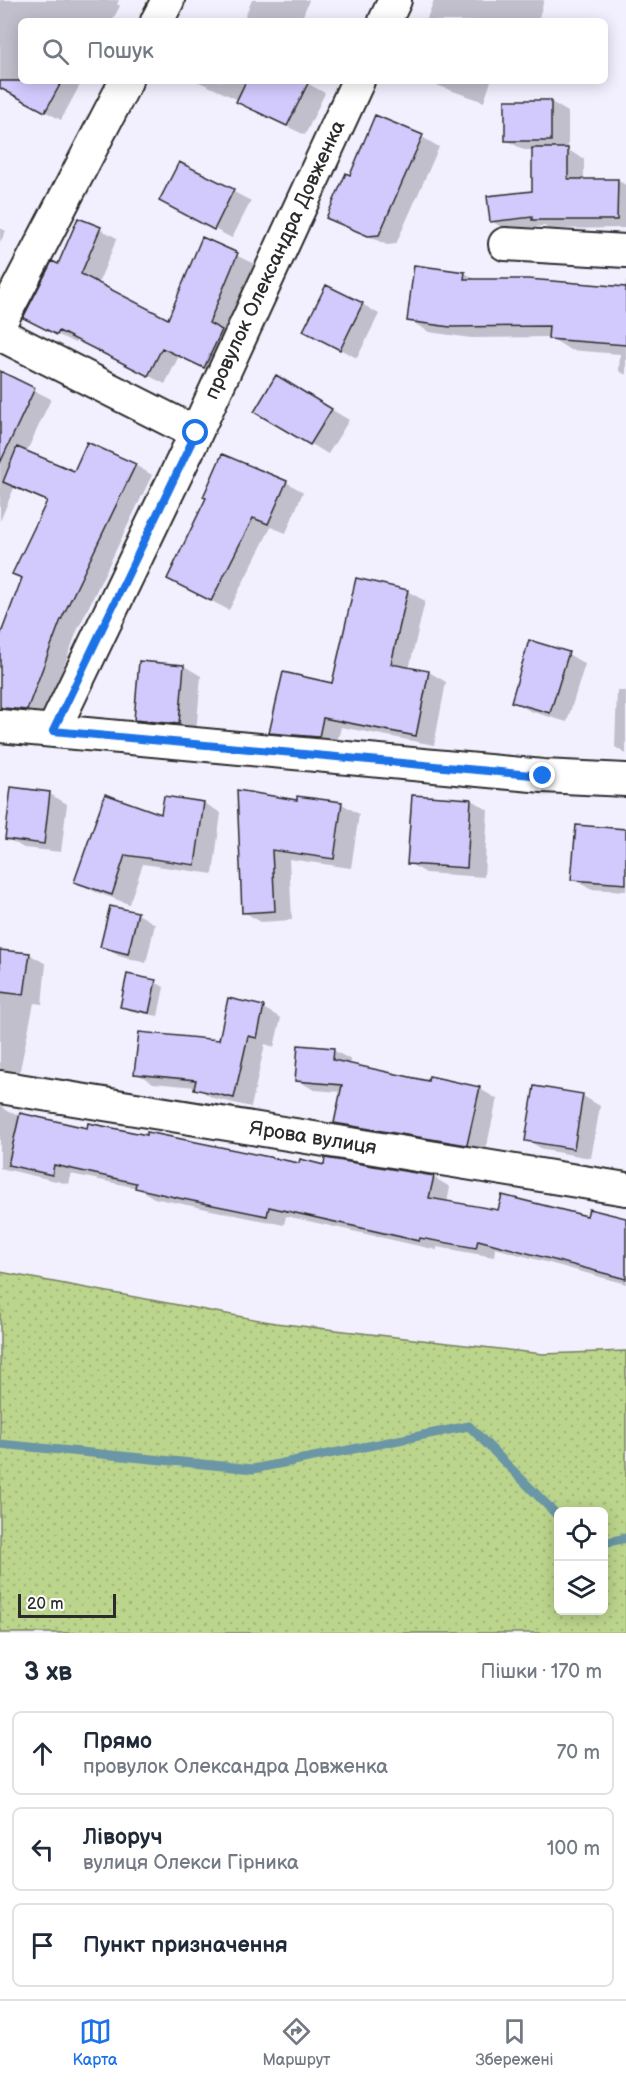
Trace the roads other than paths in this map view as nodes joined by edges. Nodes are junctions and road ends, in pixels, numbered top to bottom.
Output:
1 (168, 0) edge
2 (395, 0) edge
3 (159, 18) edge
4 (386, 18) edge
5 (124, 84) edge
6 (356, 84) edge
7 (505, 244) dead end
8 (626, 251) edge
9 (0, 323) edge
10 (0, 334) edge
11 (196, 433) junction
12 (0, 726) edge
13 (53, 731) junction
14 (626, 780) edge
15 (0, 1087) edge
16 (626, 1189) edge

1 - 3 street
2 - 4 street
5 - 9 street
6 - 11 street, провулок Олександра Довженка
7 - 8 street
10 - 11 street
11 - 13 street, провулок Олександра Довженка
12 - 13 street
13 - 14 street
15 - 16 street, Ярова вулиця

